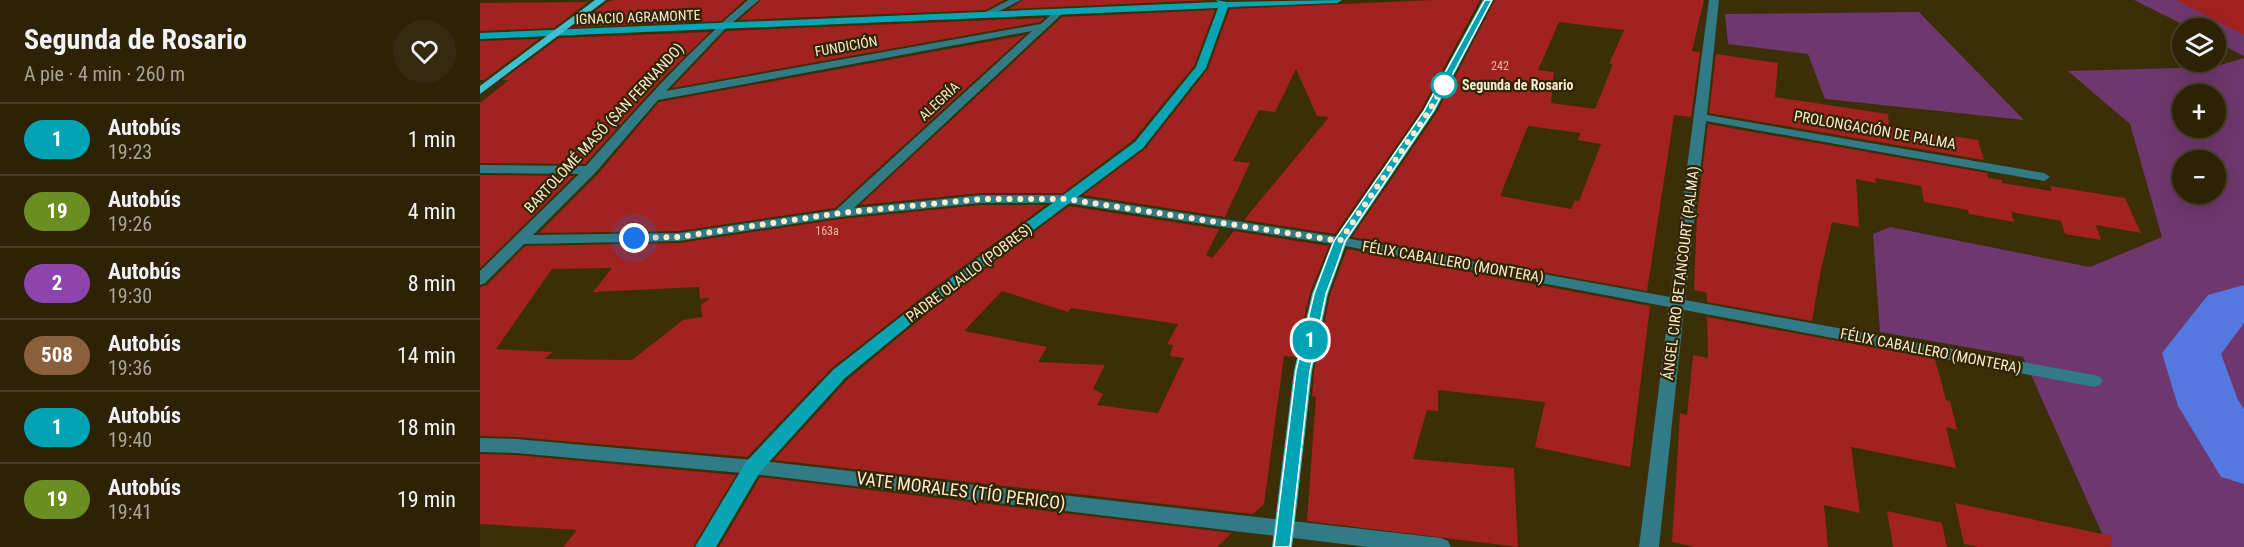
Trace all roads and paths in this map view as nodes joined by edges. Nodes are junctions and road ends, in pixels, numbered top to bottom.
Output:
1 (601, 0) edge
2 (754, 0) edge
3 (1016, 0) edge
4 (1337, 0) edge
5 (1488, 0) edge
6 (1713, 0) edge
7 (1222, 2) edge
8 (1059, 12) junction
9 (985, 15) junction
10 (1044, 26) junction
11 (722, 27) junction
12 (554, 34) junction
13 (480, 36) edge
14 (480, 91) edge
15 (654, 97) junction
16 (1701, 117) junction
17 (480, 169) edge
18 (591, 170) junction
19 (2044, 177) dead end
20 (1066, 199) junction
21 (840, 213) junction
22 (521, 240) junction
23 (1340, 241) junction
24 (480, 280) edge
25 (1677, 303) junction
26 (2094, 381) dead end
27 (480, 445) edge
28 (753, 467) junction
29 (1283, 538) edge
30 (705, 547) edge
31 (1441, 547) edge
32 (1649, 547) edge

1 - 12 main road
2 - 11 street, BARTOLOMÉ MASÓ (SAN FERNANDO)
3 - 9 street
4 - 7 main road, IGNACIO AGRAMONTE
5 - 23 main road
6 - 16 street, ÁNGEL CIRO BETANCOURT (PALMA)
7 - 8 main road, IGNACIO AGRAMONTE
7 - 20 main road, PADRE OLALLO (POBRES)
8 - 9 main road, IGNACIO AGRAMONTE
8 - 10 street, ALEGRÍA
9 - 11 main road, IGNACIO AGRAMONTE
10 - 15 street, FUNDICIÓN
10 - 21 street, ALEGRÍA
11 - 12 main road, IGNACIO AGRAMONTE
11 - 15 street, BARTOLOMÉ MASÓ (SAN FERNANDO)
12 - 13 main road, IGNACIO AGRAMONTE
12 - 14 main road
15 - 18 street, BARTOLOMÉ MASÓ (SAN FERNANDO)
16 - 19 street, PROLONGACIÓN DE PALMA
16 - 25 street, ÁNGEL CIRO BETANCOURT (PALMA)
17 - 18 street
18 - 22 street, BARTOLOMÉ MASÓ (SAN FERNANDO)
20 - 21 street, FÉLIX CABALLERO (MONTERA)
20 - 23 street, FÉLIX CABALLERO (MONTERA)
20 - 28 main road, PADRE OLALLO (POBRES)
21 - 22 street, FÉLIX CABALLERO (MONTERA)
22 - 24 street, BARTOLOMÉ MASÓ (SAN FERNANDO)
23 - 25 street, FÉLIX CABALLERO (MONTERA)
23 - 29 main road
25 - 26 street, FÉLIX CABALLERO (MONTERA)
25 - 32 street, ÁNGEL CIRO BETANCOURT (PALMA)
27 - 28 street, VATE MORALES (TÍO PERICO)
28 - 29 street, VATE MORALES (TÍO PERICO)
28 - 30 main road, PADRE OLALLO (POBRES)
29 - 31 street, VATE MORALES (TÍO PERICO)

